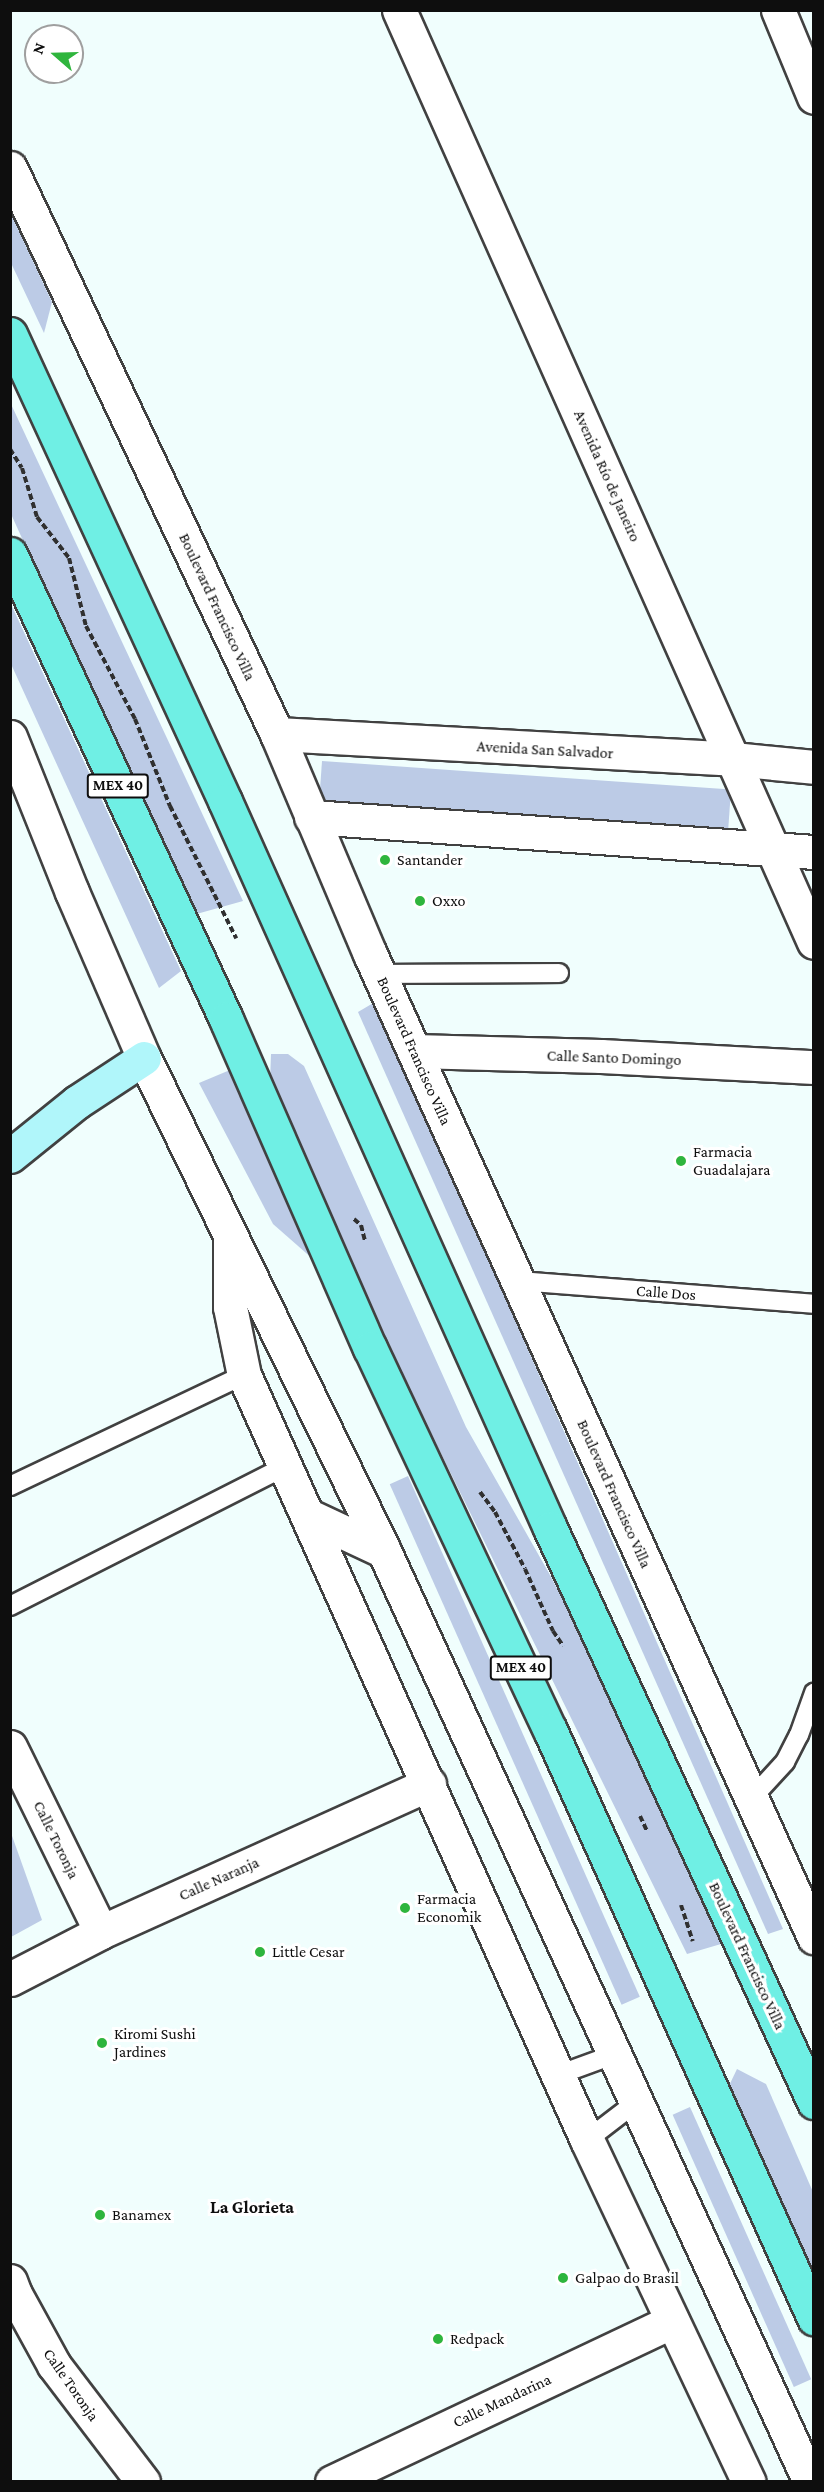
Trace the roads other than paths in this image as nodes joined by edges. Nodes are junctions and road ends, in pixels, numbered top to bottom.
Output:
1 (399, 10) edge
2 (778, 10) edge
3 (813, 97) edge
4 (10, 168) edge
5 (10, 334) edge
6 (10, 554) edge
7 (277, 734) junction
8 (10, 737) edge
9 (733, 759) junction
10 (813, 767) edge
11 (311, 817) junction
12 (771, 850) junction
13 (813, 852) edge
14 (813, 942) edge
15 (559, 973) dead end
16 (380, 974) junction
17 (414, 1051) junction
18 (144, 1058) junction
19 (813, 1067) edge
20 (10, 1156) edge
21 (230, 1238) junction
22 (518, 1281) junction
23 (813, 1304) edge
24 (244, 1376) junction
25 (284, 1467) junction
26 (10, 1486) edge
27 (306, 1515) junction
28 (384, 1551) junction
29 (10, 1606) edge
30 (813, 1693) edge
31 (10, 1747) edge
32 (429, 1784) junction
33 (752, 1798) junction
34 (101, 1932) junction
35 (813, 1936) edge
36 (10, 1979) edge
37 (613, 2055) junction
38 (558, 2075) junction
39 (813, 2102) edge
40 (635, 2103) junction
41 (587, 2140) junction
42 (12, 2291) edge
43 (813, 2318) edge
44 (672, 2320) junction
45 (143, 2481) edge
46 (335, 2481) edge
47 (749, 2481) edge
48 (810, 2481) edge

1 - 9 street, Avenida Río de Janeiro
2 - 3 street
4 - 7 street, Boulevard Francisco Villa
5 - 39 main road, Boulevard Francisco Villa
6 - 43 main road, MEX 40
7 - 9 street, Avenida San Salvador
7 - 11 street, Boulevard Francisco Villa
8 - 18 street
9 - 10 street, Avenida San Salvador
9 - 12 street, Avenida Río de Janeiro
11 - 12 street
11 - 16 street, Boulevard Francisco Villa
12 - 13 street
12 - 14 street, Avenida Río de Janeiro
15 - 16 lane
16 - 17 street, Boulevard Francisco Villa
17 - 19 street, Calle Santo Domingo
17 - 22 street, Boulevard Francisco Villa
18 - 20 main road
18 - 21 street
21 - 24 street
21 - 28 street
22 - 23 lane, Calle Dos
22 - 33 street, Boulevard Francisco Villa
24 - 25 street
24 - 26 lane
25 - 27 street
25 - 29 lane
27 - 28 street
27 - 32 street
28 - 37 street
30 - 33 lane
31 - 34 street, Calle Toronja
32 - 34 street, Calle Naranja
32 - 38 street
33 - 35 street, Boulevard Francisco Villa
34 - 36 street, Calle Naranja
37 - 38 lane
37 - 40 street
38 - 41 street
40 - 41 lane
40 - 48 street
41 - 44 street
42 - 45 street, Calle Toronja
44 - 46 street, Calle Mandarina
44 - 47 street

